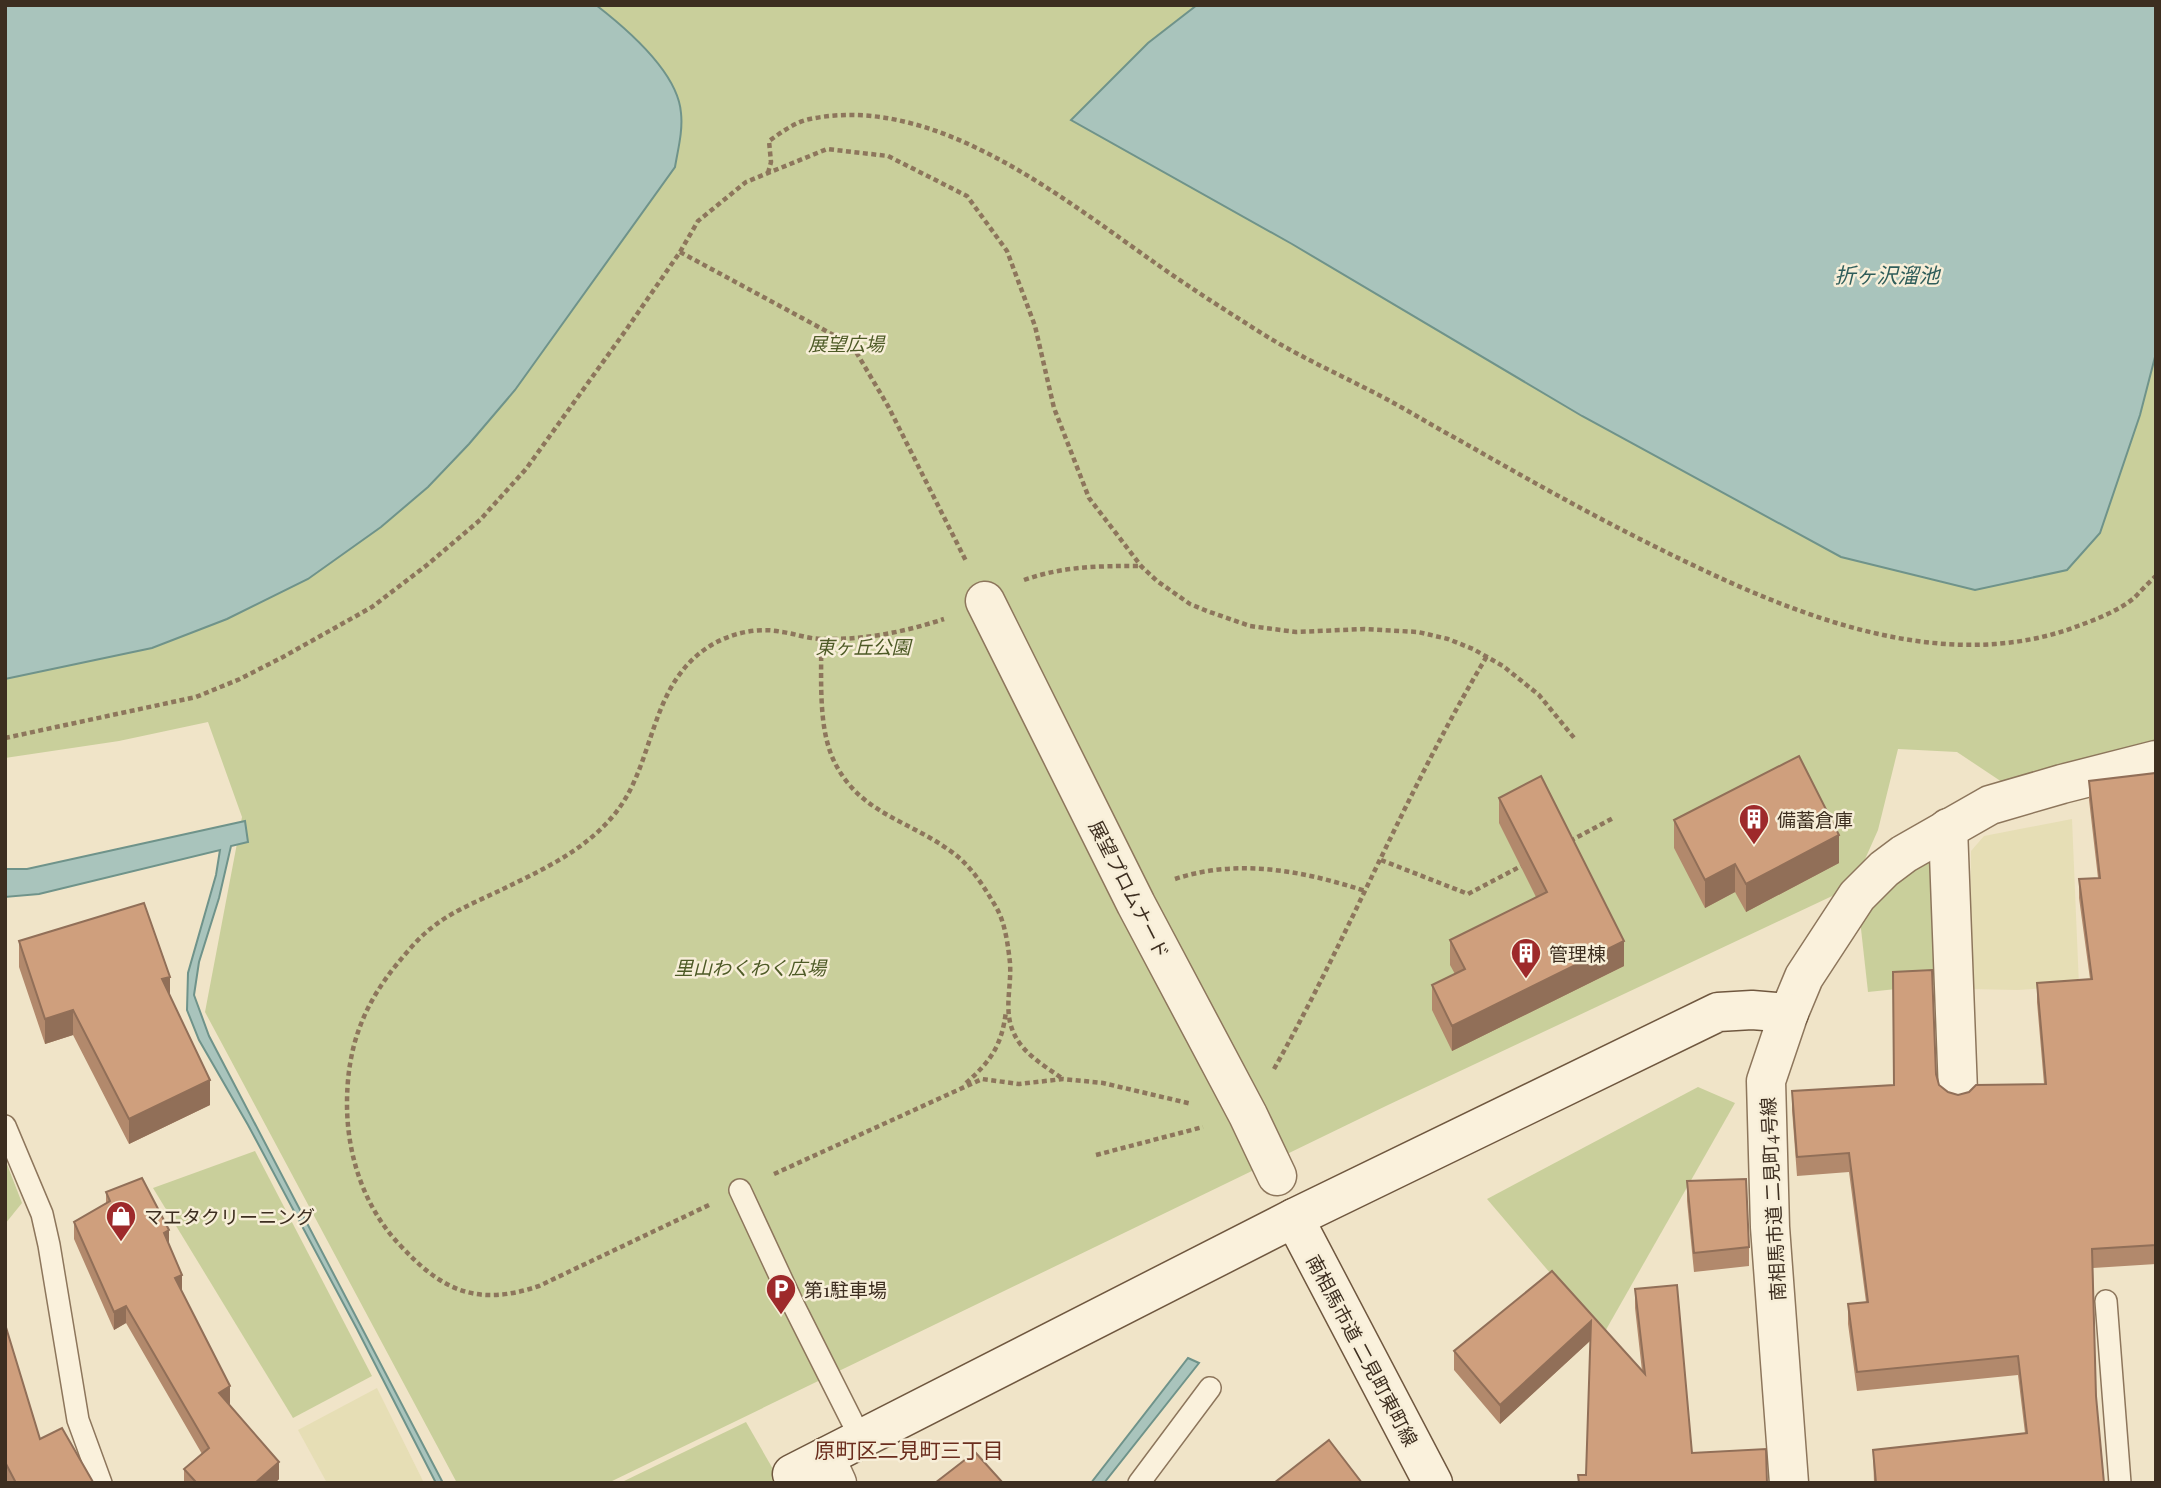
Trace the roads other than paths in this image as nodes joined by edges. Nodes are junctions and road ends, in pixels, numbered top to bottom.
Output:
1 (985, 601) road end
2 (2156, 760) edge
3 (1948, 828) junction
4 (1789, 1013) junction
5 (1958, 1092) edge
6 (5, 1126) edge
7 (1277, 1176) dead end
8 (740, 1190) road end
9 (1294, 1218) junction
10 (2106, 1301) dead end
11 (1210, 1388) dead end
12 (862, 1439) junction
13 (818, 1471) edge
14 (101, 1483) edge
15 (1139, 1483) edge
16 (1433, 1483) edge
17 (1789, 1483) edge
18 (2120, 1483) edge

1 - 7 street, 展望プロムナード
2 - 3 street, 南相馬市道 二見町4号線
3 - 4 street, 南相馬市道 二見町4号線
3 - 5 street
4 - 9 street
4 - 17 street, 南相馬市道 二見町4号線
6 - 14 lane
8 - 12 lane
9 - 12 street
9 - 16 street, 南相馬市道 二見町東町線
10 - 18 lane
11 - 15 lane
12 - 13 street

